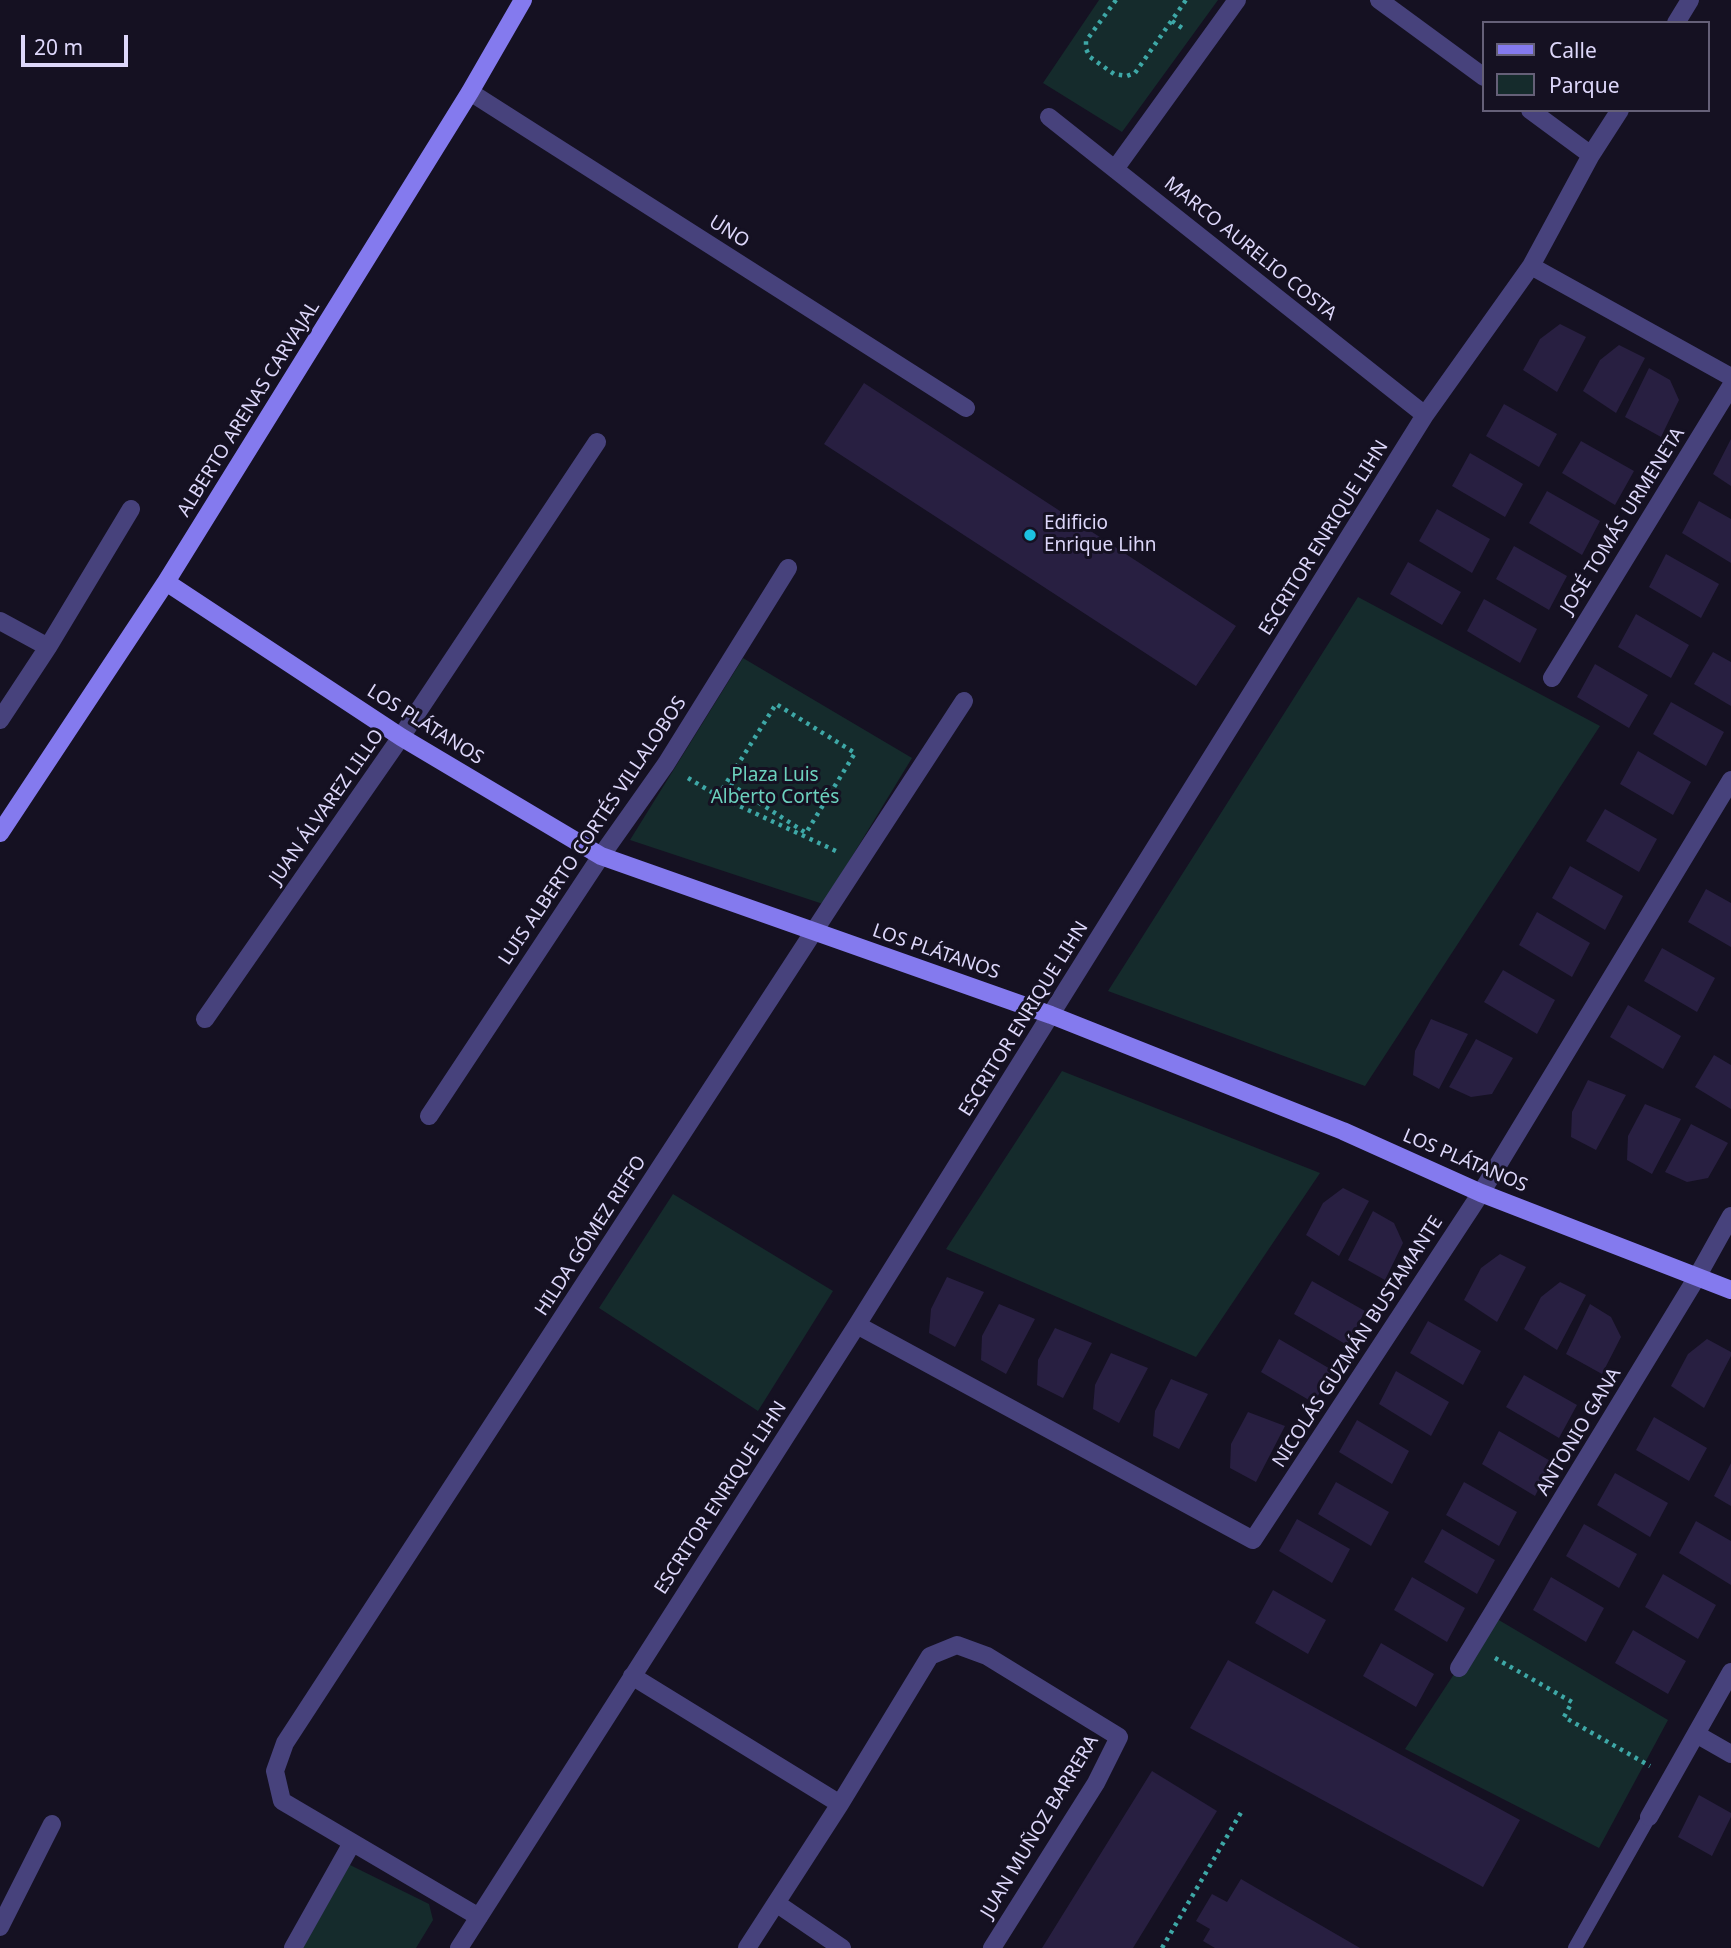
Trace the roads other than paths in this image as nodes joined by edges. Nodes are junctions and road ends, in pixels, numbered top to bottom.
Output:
1 (523, 0) edge
2 (1237, 0) edge
3 (1379, 0) edge
4 (1690, 0) edge
5 (1677, 21) edge
6 (1482, 76) edge
7 (470, 92) junction
8 (1533, 112) edge
9 (1619, 112) edge
10 (1049, 117) dead end
11 (1591, 155) junction
12 (1115, 169) junction
13 (1531, 266) junction
14 (1731, 377) edge
15 (1731, 386) edge
16 (967, 408) dead end
17 (1425, 415) junction
18 (597, 442) dead end
19 (131, 509) dead end
20 (788, 568) dead end
21 (166, 582) junction
22 (0, 621) edge
23 (48, 647) junction
24 (1552, 678) dead end
25 (964, 701) dead end
26 (0, 720) edge
27 (401, 737) junction
28 (1731, 780) edge
29 (0, 833) edge
30 (601, 856) junction
31 (815, 932) junction
32 (1051, 1015) junction
33 (205, 1019) dead end
34 (429, 1116) dead end
35 (1480, 1193) junction
36 (1731, 1216) edge
37 (1697, 1277) junction
38 (1731, 1290) edge
39 (857, 1325) junction
40 (1459, 1668) dead end
41 (1731, 1672) edge
42 (632, 1676) junction
43 (1696, 1734) junction
44 (1731, 1754) edge
45 (840, 1804) junction
46 (1649, 1817) joint
47 (52, 1824) dead end
48 (352, 1843) junction
49 (776, 1903) junction
50 (479, 1917) junction
51 (0, 1927) edge
52 (293, 1948) edge
53 (459, 1948) edge
54 (747, 1948) edge
55 (842, 1948) edge
56 (992, 1948) edge
57 (1575, 1948) edge

1 - 7 street, ALBERTO ARENAS CARVAJAL
2 - 12 street
3 - 6 street
4 - 5 street
7 - 16 street, UNO
7 - 21 street, ALBERTO ARENAS CARVAJAL
8 - 11 street
9 - 11 street, ESCRITOR ENRIQUE LIHN
10 - 12 street, MARCO AURELIO COSTA
11 - 13 street, ESCRITOR ENRIQUE LIHN
12 - 17 street, MARCO AURELIO COSTA
13 - 14 street
13 - 17 street, ESCRITOR ENRIQUE LIHN
15 - 24 street, JOSÉ TOMÁS URMENETA
17 - 32 street, ESCRITOR ENRIQUE LIHN
18 - 27 street, JUAN ÁLVAREZ LILLO
19 - 23 street
20 - 30 street, LUIS ALBERTO CORTÉS VILLALOBOS
21 - 27 street, LOS PLÁTANOS
21 - 29 street, ALBERTO ARENAS CARVAJAL
22 - 23 street
23 - 26 street
25 - 31 street, HILDA GÓMEZ RIFFO
27 - 30 street, LOS PLÁTANOS
27 - 33 street, JUAN ÁLVAREZ LILLO
28 - 35 street, NICOLÁS GUZMÁN BUSTAMANTE
30 - 31 street, LOS PLÁTANOS
30 - 34 street, LUIS ALBERTO CORTÉS VILLALOBOS
31 - 32 street, LOS PLÁTANOS
31 - 48 street, HILDA GÓMEZ RIFFO
32 - 35 street, LOS PLÁTANOS
32 - 39 street, ESCRITOR ENRIQUE LIHN
35 - 37 street, LOS PLÁTANOS
35 - 39 street, NICOLÁS GUZMÁN BUSTAMANTE
36 - 37 street, ANTONIO GANA
37 - 38 street, LOS PLÁTANOS
37 - 40 street, ANTONIO GANA
39 - 42 street, ESCRITOR ENRIQUE LIHN
41 - 43 street
42 - 45 street
42 - 50 street, ESCRITOR ENRIQUE LIHN
43 - 44 street
43 - 46 street
45 - 49 street, JUAN MUÑOZ BARRERA
45 - 56 street, JUAN MUÑOZ BARRERA
46 - 57 lane
47 - 51 street
48 - 50 street
48 - 52 street
49 - 54 street, JUAN MUÑOZ BARRERA
49 - 55 street
50 - 53 street, ESCRITOR ENRIQUE LIHN

